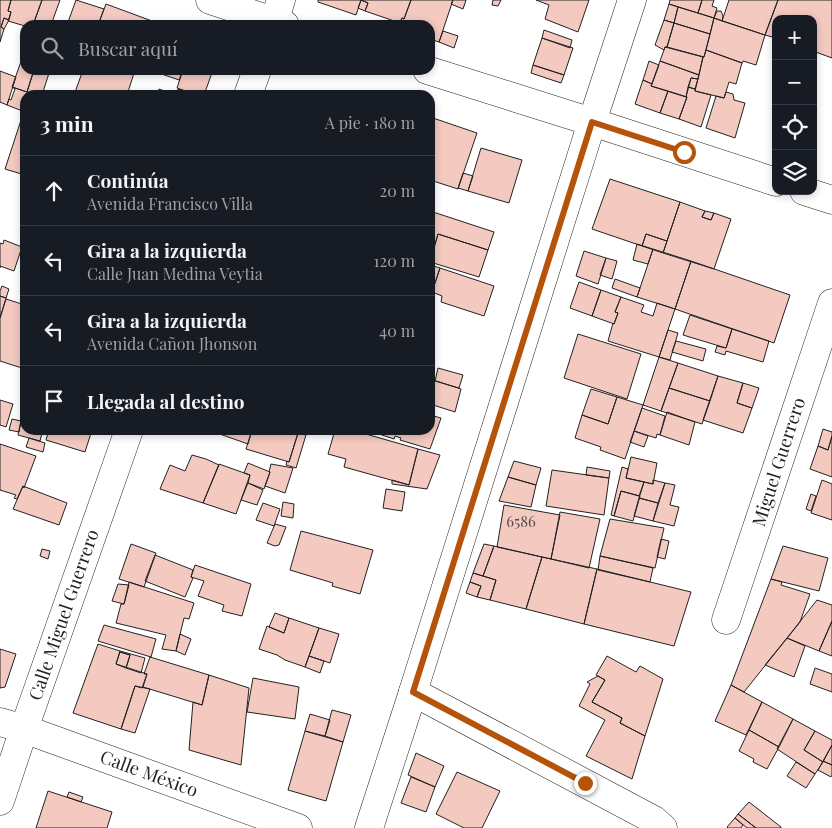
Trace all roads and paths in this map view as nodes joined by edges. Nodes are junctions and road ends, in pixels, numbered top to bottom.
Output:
1 (210, 0) edge
2 (632, 0) edge
3 (278, 18) edge
4 (435, 73) edge
5 (255, 75) edge
6 (250, 90) edge
7 (592, 122) junction
8 (772, 181) edge
9 (816, 195) edge
10 (832, 200) edge
11 (832, 304) edge
12 (127, 435) edge
13 (726, 620) dead end
14 (413, 692) junction
15 (12, 726) edge
16 (0, 801) edge
17 (298, 828) edge
18 (369, 828) edge
19 (663, 828) edge

1 - 3 street
2 - 7 street
4 - 7 street
5 - 6 street
7 - 8 street
7 - 14 street
9 - 10 street
11 - 13 street, Miguel Guerrero
12 - 15 street, Calle Miguel Guerrero
14 - 18 street
14 - 19 street
15 - 16 street, Calle Miguel Guerrero
15 - 17 street, Calle México

